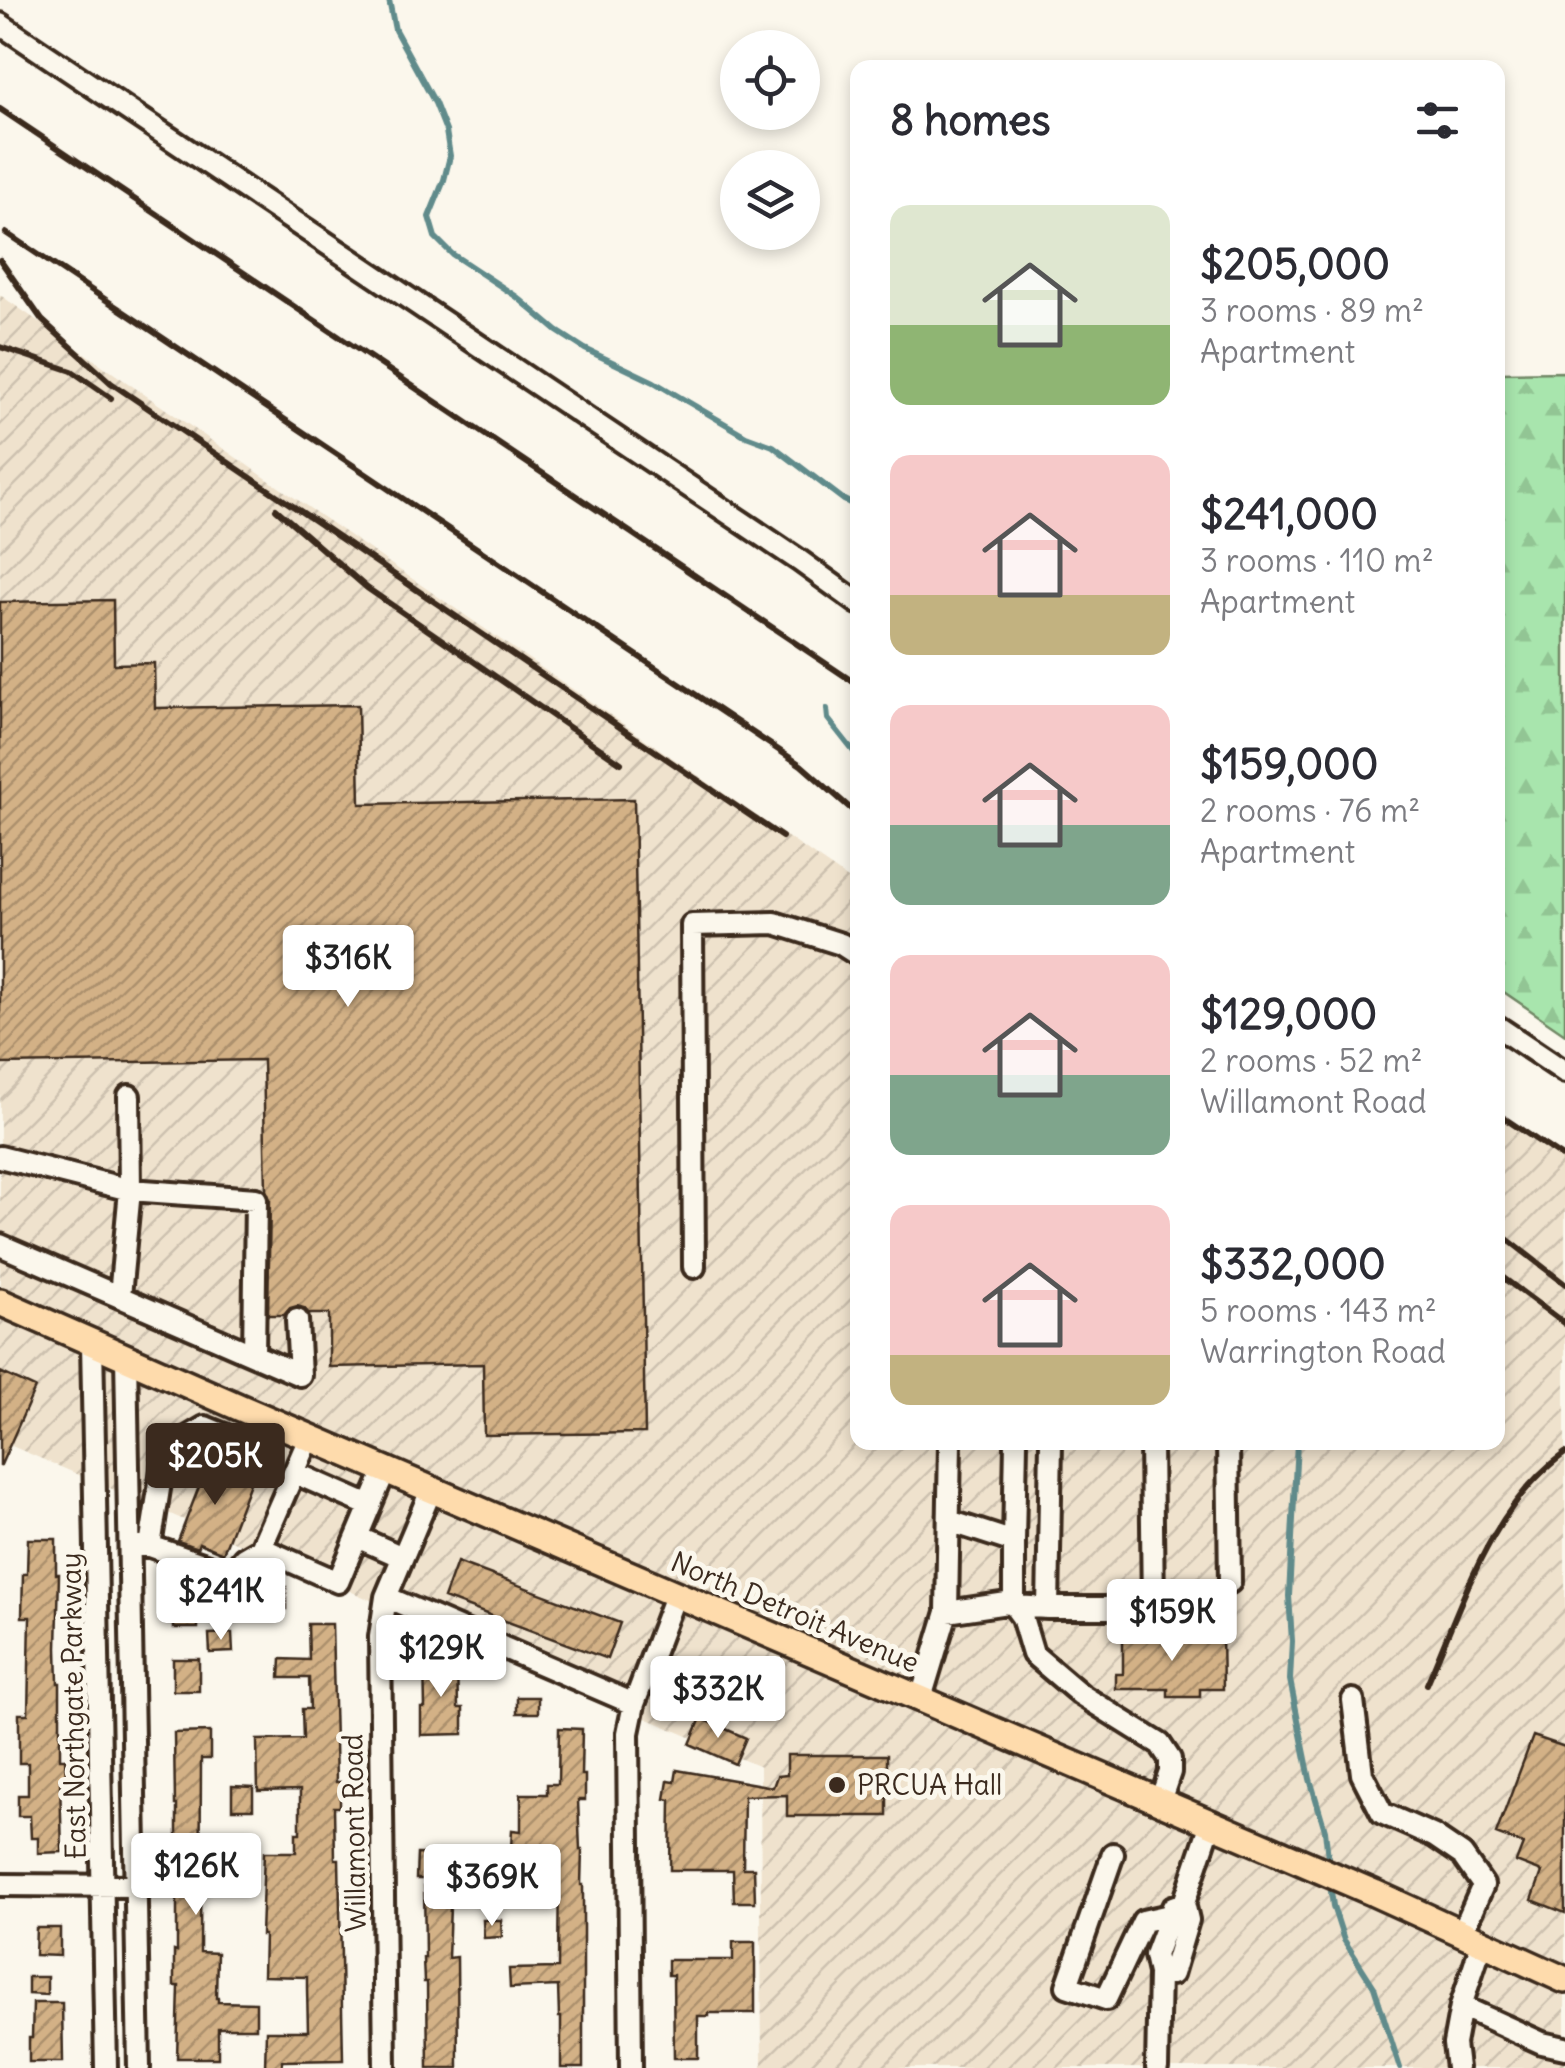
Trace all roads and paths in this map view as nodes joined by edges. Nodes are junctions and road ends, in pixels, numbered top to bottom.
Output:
1 (0, 24) edge
2 (850, 597) edge
3 (850, 950) edge
4 (1505, 1032) edge
5 (1565, 1072) edge
6 (129, 1096) dead end
7 (0, 1157) edge
8 (130, 1190) junction
9 (0, 1245) edge
10 (694, 1267) dead end
11 (120, 1296) junction
12 (0, 1302) edge
13 (297, 1320) dead end
14 (92, 1342) junction
15 (254, 1355) junction
16 (126, 1356) junction
17 (241, 1408) junction
18 (228, 1436) junction
19 (310, 1436) junction
20 (256, 1448) dead end
21 (950, 1450) edge
22 (1016, 1450) edge
23 (1050, 1450) edge
24 (1151, 1450) edge
25 (1228, 1450) edge
26 (166, 1451) junction
27 (128, 1453) junction
28 (386, 1468) junction
29 (295, 1473) junction
30 (432, 1488) junction
31 (370, 1506) junction
32 (949, 1521) junction
33 (357, 1537) junction
34 (1014, 1542) junction
35 (140, 1546) junction
36 (262, 1548) junction
37 (402, 1557) junction
38 (1230, 1582) dead end
39 (676, 1593) junction
40 (386, 1597) junction
41 (1014, 1606) junction
42 (1048, 1608) junction
43 (947, 1612) junction
44 (921, 1698) junction
45 (1353, 1700) dead end
46 (634, 1704) junction
47 (1160, 1801) junction
48 (1211, 1823) junction
49 (1113, 1854) dead end
50 (0, 1885) edge
51 (104, 1886) junction
52 (136, 1886) junction
53 (1177, 1909) junction
54 (1472, 1937) junction
55 (1565, 1980) edge
56 (1461, 2006) junction
57 (1565, 2048) edge
58 (106, 2068) edge
59 (139, 2068) edge
60 (384, 2068) edge
61 (631, 2068) edge
62 (1158, 2068) edge
63 (1456, 2068) edge

1 - 2 street
3 - 10 street
4 - 5 street
6 - 8 street
7 - 8 street
8 - 11 street
8 - 15 street
9 - 11 street
11 - 15 street
12 - 14 main road, North Detroit Avenue
13 - 15 street
14 - 16 main road, North Detroit Avenue
14 - 51 street, East Northgate Parkway
16 - 17 main road, North Detroit Avenue
16 - 27 street
17 - 18 street
17 - 19 main road, North Detroit Avenue
18 - 20 street
18 - 26 street
19 - 28 main road, North Detroit Avenue
19 - 29 street
21 - 32 street
22 - 34 street
23 - 42 street
24 - 42 street
25 - 38 street
26 - 27 street
26 - 35 street
27 - 35 street
28 - 30 main road, North Detroit Avenue
28 - 31 street
29 - 31 street
29 - 36 street
30 - 37 street, Willamont Road
30 - 39 main road, North Detroit Avenue
31 - 33 street
32 - 34 street
32 - 43 street
33 - 36 street
33 - 37 street
34 - 41 street
35 - 36 street
35 - 52 street
37 - 40 street, Willamont Road
39 - 44 main road, North Detroit Avenue
39 - 46 street
40 - 46 street
40 - 60 street, Willamont Road
41 - 42 street
41 - 43 street
41 - 47 street
43 - 44 street
44 - 47 main road, North Detroit Avenue
45 - 54 street
46 - 61 street
47 - 48 main road, North Detroit Avenue
48 - 53 street
48 - 54 main road, North Detroit Avenue
49 - 53 street
50 - 51 street
51 - 52 street
51 - 58 street, East Northgate Parkway
52 - 59 street
53 - 62 street
54 - 55 main road, North Detroit Avenue
54 - 56 street
56 - 57 street
56 - 63 street

